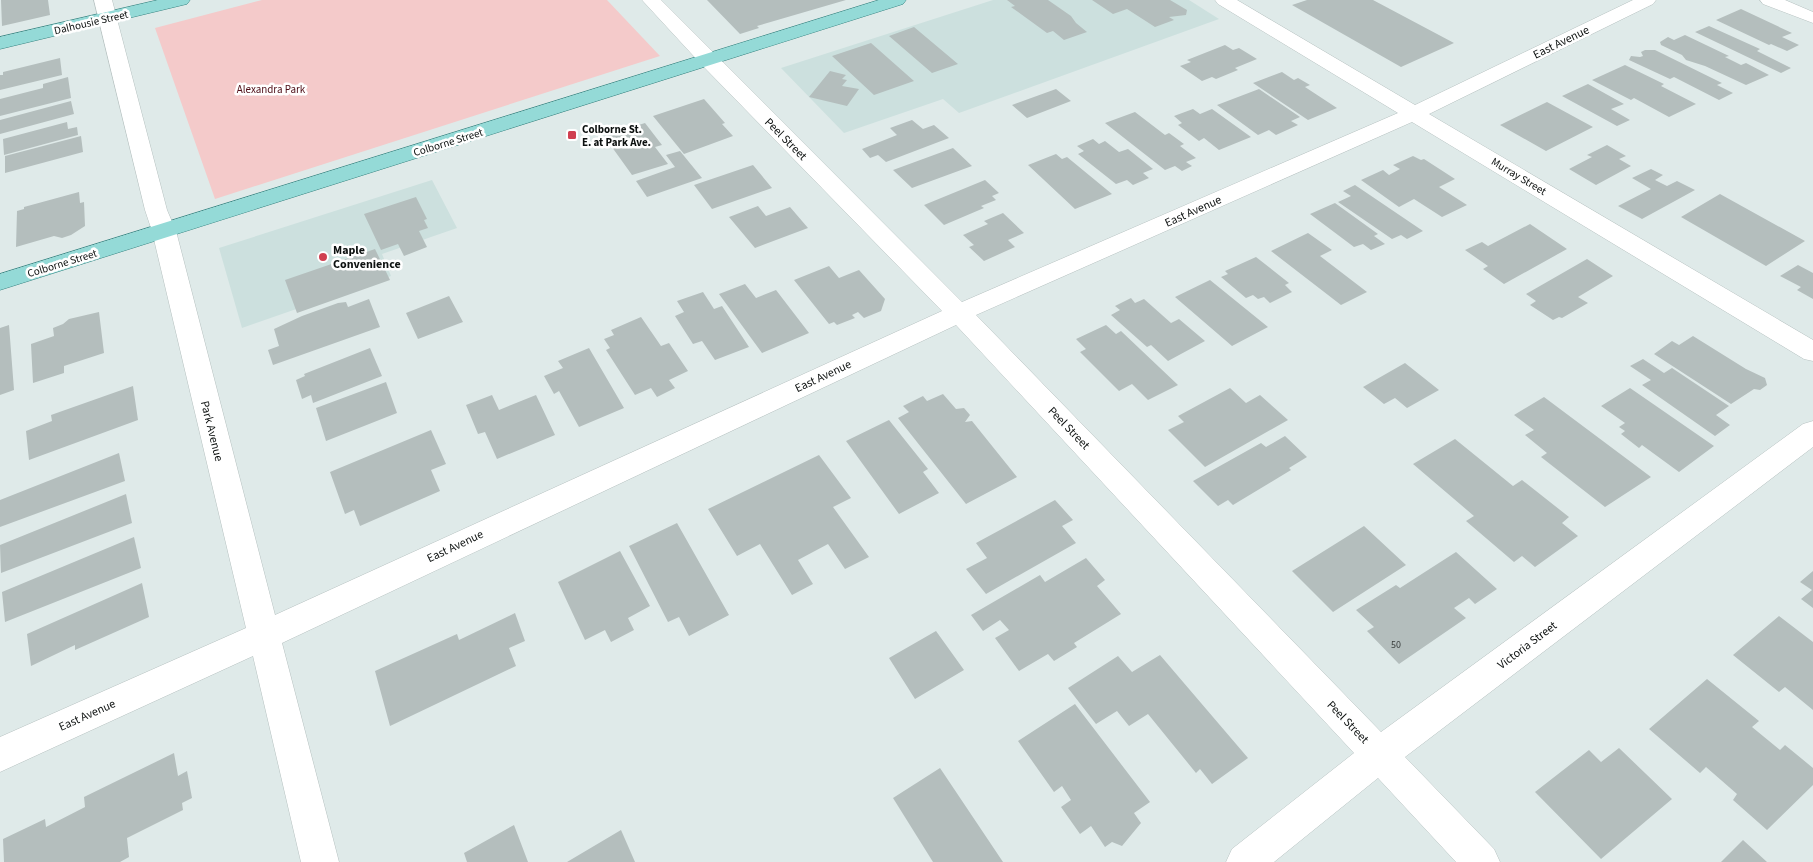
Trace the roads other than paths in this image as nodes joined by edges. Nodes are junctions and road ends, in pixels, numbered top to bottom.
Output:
1 (181, 0) edge
2 (651, 0) edge
3 (897, 0) edge
4 (1224, 0) edge
5 (1647, 0) edge
6 (1769, 0) edge
7 (105, 9) edge
8 (1813, 18) edge
9 (0, 43) edge
10 (708, 60) junction
11 (1415, 113) junction
12 (164, 231) junction
13 (0, 282) edge
14 (960, 313) junction
15 (1813, 352) edge
16 (1813, 432) edge
17 (263, 636) junction
18 (0, 755) edge
19 (1379, 755) junction
20 (320, 862) edge
21 (1245, 862) edge
22 (1481, 862) edge

1 - 7 main road, Dalhousie Street
2 - 10 street, Peel Street
3 - 10 main road, Colborne Street
4 - 11 street, Murray Street
5 - 11 street, East Avenue
6 - 8 street
7 - 9 main road, Dalhousie Street
7 - 12 street, Park Avenue
10 - 12 main road, Colborne Street
10 - 14 street, Peel Street
11 - 14 street, East Avenue
11 - 15 street, Murray Street
12 - 13 main road, Colborne Street
12 - 17 street, Park Avenue
14 - 17 street, East Avenue
14 - 19 street, Peel Street
16 - 19 street, Victoria Street
17 - 18 street, East Avenue
17 - 20 street, Park Avenue
19 - 21 street, Victoria Street
19 - 22 street, Peel Street

